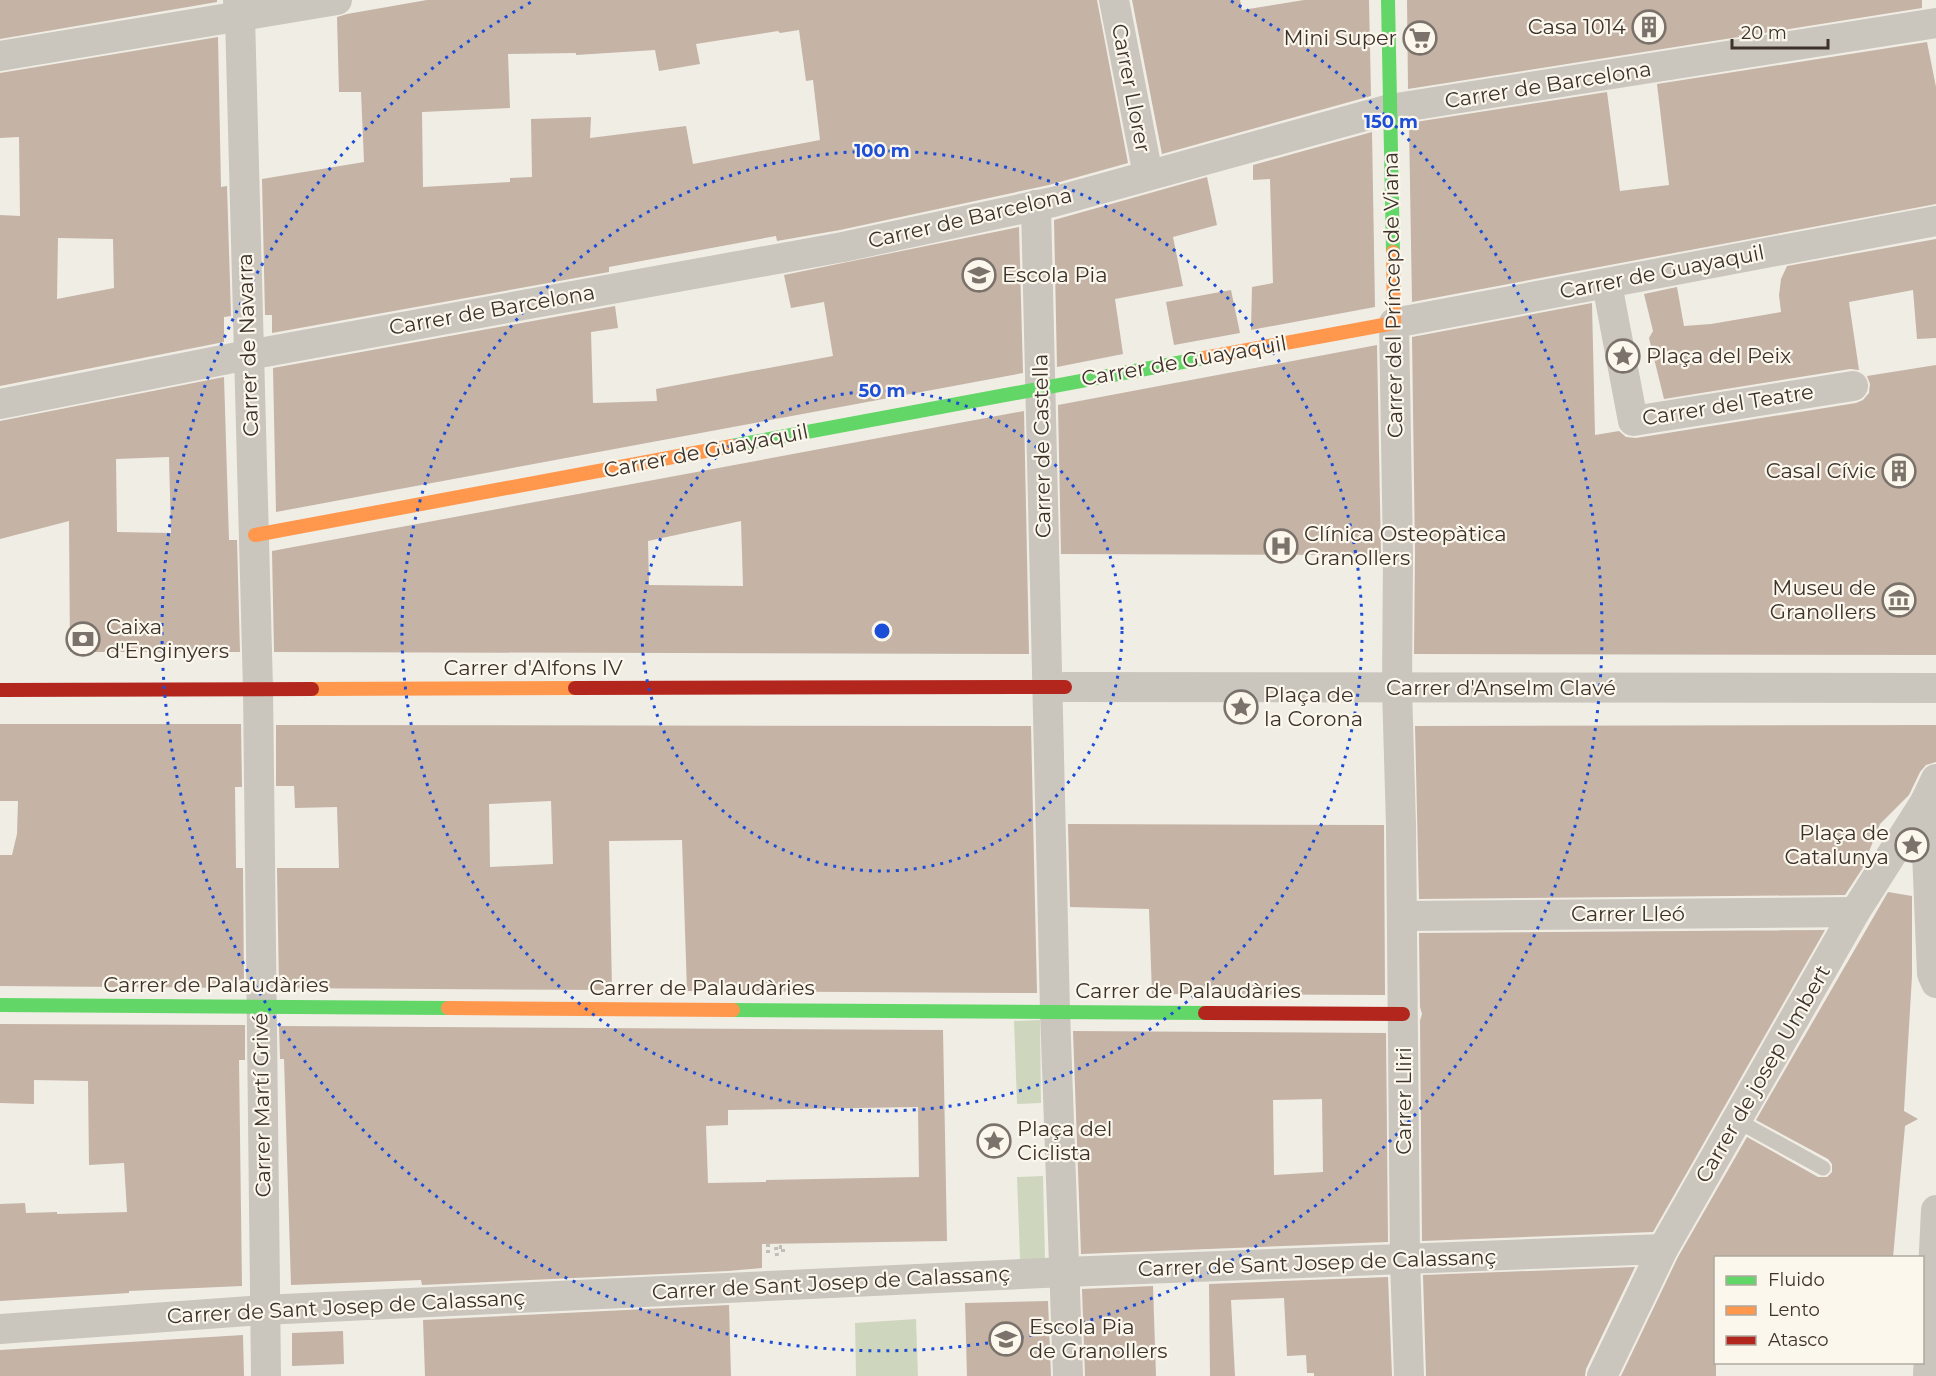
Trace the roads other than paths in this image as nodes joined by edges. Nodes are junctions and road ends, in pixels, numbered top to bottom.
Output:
1 (337, 0) edge
2 (1114, 0) edge
3 (1388, 0) edge
4 (239, 8) edge
5 (1934, 21) edge
6 (0, 56) edge
7 (1390, 109) junction
8 (1148, 175) junction
9 (1036, 205) junction
10 (1936, 221) edge
11 (1607, 284) junction
12 (1394, 323) junction
13 (248, 355) junction
14 (1853, 386) dead end
15 (1041, 387) junction
16 (0, 404) edge
17 (255, 536) junction
18 (1057, 687) junction
19 (1936, 687) edge
20 (1397, 688) junction
21 (258, 689) junction
22 (0, 690) edge
23 (1931, 790) edge
24 (1894, 850) junction
25 (1928, 860) junction
26 (1855, 912) junction
27 (1402, 916) junction
28 (1934, 979) edge
29 (0, 1005) edge
30 (261, 1006) junction
31 (1055, 1011) junction
32 (1403, 1014) junction
33 (1736, 1120) junction
34 (1823, 1168) dead end
35 (1936, 1209) edge
36 (1664, 1249) junction
37 (1935, 1257) edge
38 (1405, 1260) junction
39 (1065, 1272) junction
40 (263, 1310) junction
41 (0, 1329) edge
42 (266, 1376) edge
43 (1068, 1376) edge
44 (1409, 1376) edge
45 (1602, 1376) edge
46 (1928, 1376) edge

1 - 4 street
2 - 8 street, Carrer Llorer
3 - 7 street, Carrer del Príncep de Viana
4 - 6 street
4 - 13 street, Carrer de Navarra
5 - 7 street, Carrer de Barcelona
7 - 8 street, Carrer de Barcelona
7 - 12 street, Carrer del Príncep de Viana
8 - 9 street, Carrer de Barcelona
9 - 13 street, Carrer de Barcelona
9 - 15 street, Carrer de Castella
10 - 11 street, Carrer de Guayaquil
11 - 12 street, Carrer de Guayaquil
11 - 14 street, Carrer del Teatre
12 - 15 street, Carrer de Guayaquil
12 - 20 street, Carrer del Príncep de Viana
13 - 16 street, Carrer de Barcelona
13 - 17 street, Carrer de Navarra
15 - 17 street, Carrer de Guayaquil
15 - 18 street, Carrer de Castella
17 - 21 street, Carrer de Navarra
18 - 20 street, Carrer d'Anselm Clavé
18 - 21 street, Carrer d'Alfons IV
18 - 31 street, Carrer de Castella
19 - 20 street, Carrer d'Anselm Clavé
20 - 27 street, Carrer Lliri
21 - 22 street, Carrer d'Alfons IV
21 - 30 street, Carrer Martí Grivé
23 - 24 street, Carrer de josep Umbert
23 - 25 street
24 - 25 street
24 - 26 street, Carrer de josep Umbert
25 - 28 street
26 - 27 street, Carrer Lleó
26 - 33 street, Carrer de josep Umbert
27 - 32 street, Carrer Lliri
29 - 30 street, Carrer de Palaudàries
30 - 31 street, Carrer de Palaudàries
30 - 40 street, Carrer Martí Grivé
31 - 32 street, Carrer de Palaudàries
31 - 39 street, Carrer de Castella
32 - 38 street, Carrer Lliri
33 - 34 lane
33 - 36 street, Carrer de josep Umbert
35 - 37 street
36 - 38 street, Carrer de Sant Josep de Calassanç
36 - 45 street, Carrer de josep Umbert
37 - 46 street
38 - 39 street, Carrer de Sant Josep de Calassanç
38 - 44 street, Carrer Lliri
39 - 40 street, Carrer de Sant Josep de Calassanç
39 - 43 street, Carrer de Castella
40 - 41 street, Carrer de Sant Josep de Calassanç
40 - 42 street, Carrer Martí Grivé

